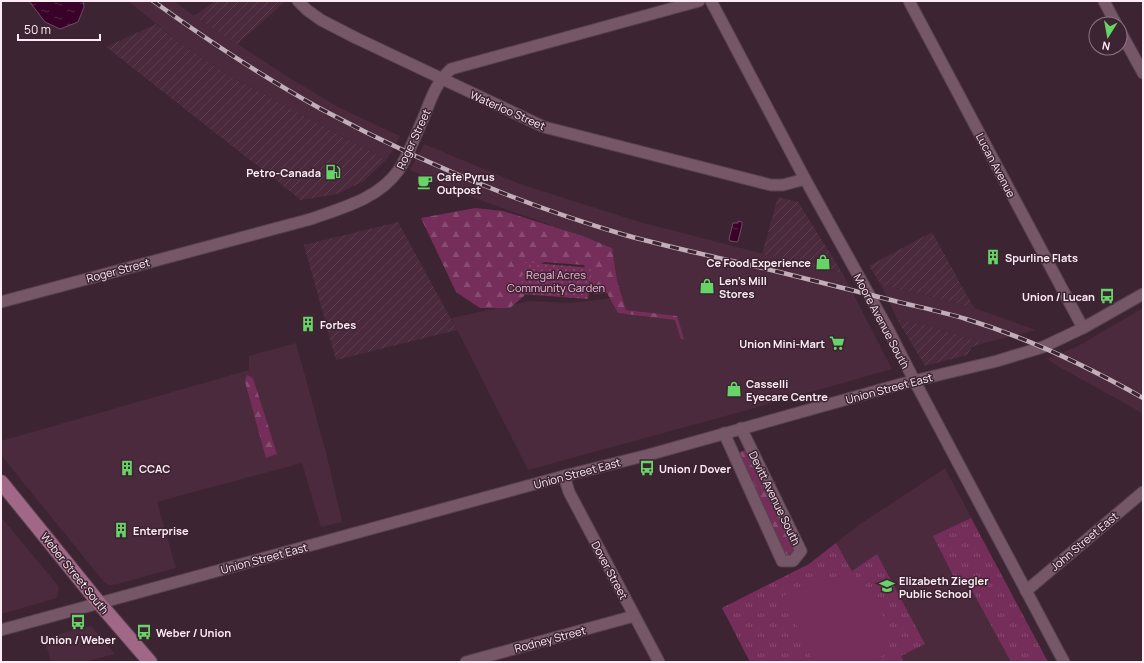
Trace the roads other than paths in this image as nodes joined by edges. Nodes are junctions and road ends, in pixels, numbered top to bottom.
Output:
1 (298, 1) edge
2 (699, 1) edge
3 (711, 1) edge
4 (909, 1) edge
5 (1104, 1) edge
6 (1112, 16) edge
7 (1128, 46) edge
8 (1143, 74) edge
9 (441, 79) junction
10 (805, 179) junction
11 (1143, 294) edge
12 (1, 302) edge
13 (1083, 328) junction
14 (914, 380) junction
15 (742, 428) junction
16 (724, 433) junction
17 (564, 476) junction
18 (1, 482) edge
19 (1143, 492) edge
20 (1026, 591) junction
21 (99, 603) junction
22 (634, 616) junction
23 (1, 630) edge
24 (150, 662) edge
25 (466, 662) edge
26 (659, 662) edge
27 (1064, 662) edge

1 - 9 street, Waterloo Street
2 - 9 street, Roger Street
3 - 10 street, Moore Avenue South
4 - 13 street, Lucan Avenue
5 - 6 street
7 - 8 street
9 - 10 street, Waterloo Street
9 - 12 street, Roger Street
10 - 14 street, Moore Avenue South
11 - 13 street, Union Street East
13 - 14 street, Union Street East
14 - 15 street, Union Street East
14 - 20 street, Moore Avenue South
15 - 16 street, Union Street East
15 - 16 street, Devitt Avenue South
16 - 17 street, Union Street East
17 - 21 street, Union Street East
17 - 22 street, Dover Street
18 - 21 main road, Weber Street South
19 - 20 street, John Street East
20 - 27 street, Moore Avenue South
21 - 23 street, Union Street East
21 - 24 main road, Weber Street South
22 - 25 street, Rodney Street
22 - 26 street, Dover Street

